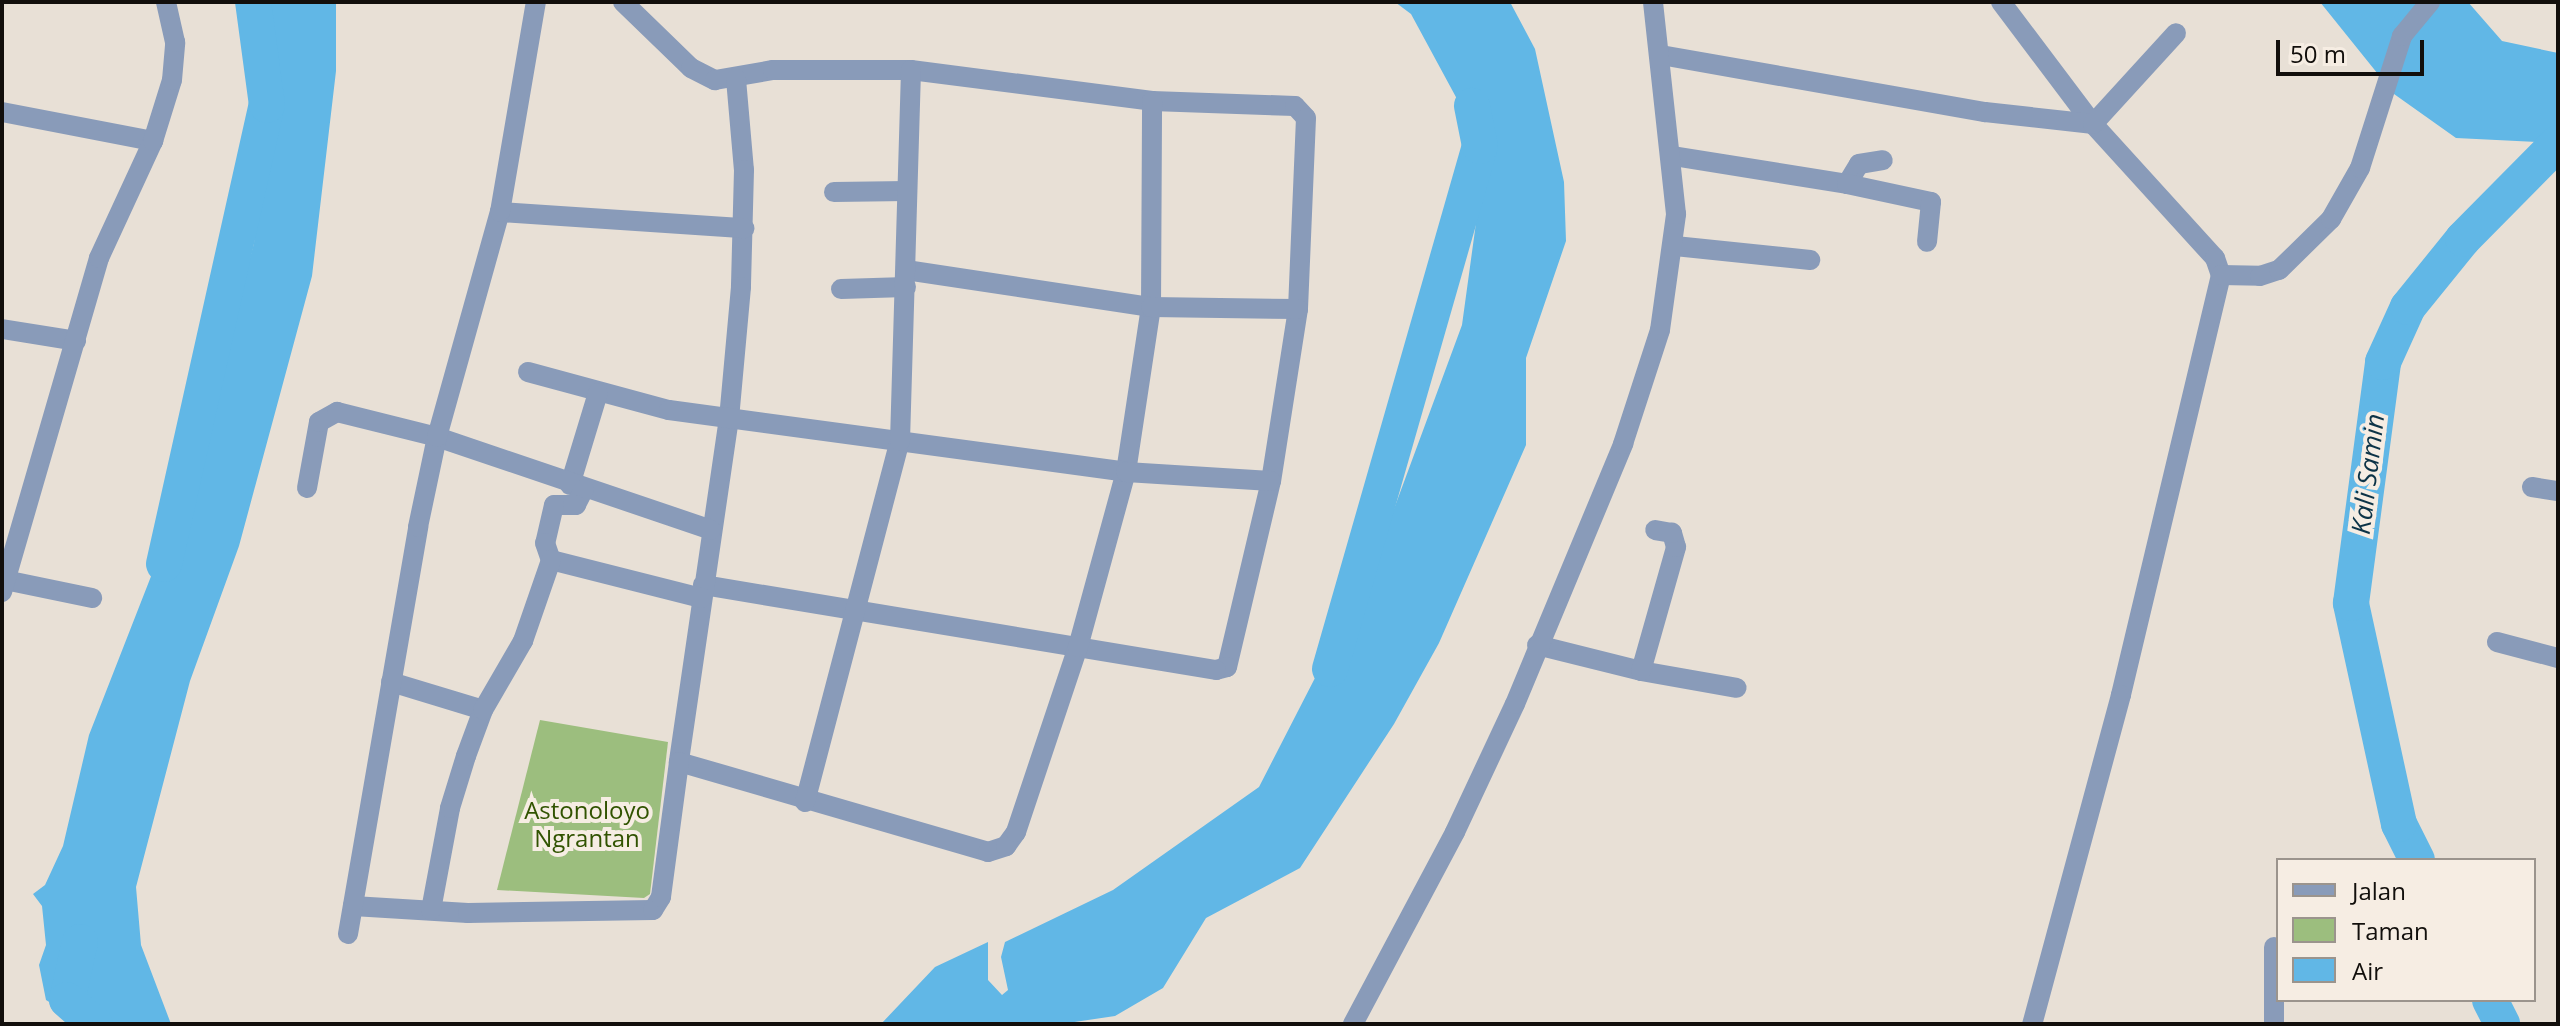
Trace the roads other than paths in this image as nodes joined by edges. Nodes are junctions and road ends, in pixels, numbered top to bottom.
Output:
1 (166, 2) edge
2 (536, 2) edge
3 (623, 2) edge
4 (1653, 2) edge
5 (2001, 2) edge
6 (2430, 2) edge
7 (2176, 33) dead end
8 (1661, 55) junction
9 (911, 70) junction
10 (736, 79) junction
11 (1152, 101) junction
12 (2, 112) edge
13 (2093, 124) junction
14 (153, 141) junction
15 (1673, 156) junction
16 (1883, 160) dead end
17 (1847, 184) junction
18 (907, 191) junction
19 (834, 192) dead end
20 (500, 212) junction
21 (744, 228) junction
22 (1927, 242) dead end
23 (1675, 246) junction
24 (1810, 260) dead end
25 (2221, 275) junction
26 (906, 278) junction
27 (841, 289) dead end
28 (1151, 307) junction
29 (1298, 309) junction
30 (2, 329) edge
31 (76, 341) junction
32 (528, 372) dead end
33 (598, 393) junction
34 (729, 418) junction
35 (437, 437) junction
36 (900, 441) junction
37 (1126, 472) junction
38 (1271, 481) junction
39 (577, 487) junction
40 (2532, 487) dead end
41 (307, 488) dead end
42 (2558, 491) edge
43 (10, 522) edge
44 (711, 530) junction
45 (1655, 530) dead end
46 (551, 560) junction
47 (4, 586) edge
48 (702, 591) junction
49 (92, 598) dead end
50 (859, 609) junction
51 (2497, 642) dead end
52 (1537, 645) junction
53 (1078, 647) junction
54 (2558, 658) edge
55 (1641, 671) junction
56 (391, 682) junction
57 (1737, 688) dead end
58 (483, 710) junction
59 (679, 762) junction
60 (805, 802) junction
61 (353, 906) junction
62 (431, 910) junction
63 (348, 934) dead end
64 (2274, 947) dead end
65 (1353, 1024) edge
66 (2032, 1024) edge
67 (2274, 1024) edge

1 - 14 street
2 - 20 street
3 - 10 street
4 - 8 street
5 - 13 street
6 - 25 street
7 - 13 street
8 - 13 street
8 - 15 street
9 - 10 street
9 - 11 street
9 - 18 street
10 - 21 street
11 - 28 street
11 - 29 street
12 - 14 street
13 - 25 street
14 - 31 street
15 - 17 street
15 - 23 street
16 - 17 street
17 - 22 street
18 - 19 street
18 - 26 street
20 - 21 street
20 - 35 street
21 - 34 street
23 - 24 street
23 - 52 street
25 - 66 street
26 - 27 street
26 - 28 street
26 - 36 street
28 - 29 street
28 - 37 street
29 - 38 street
30 - 31 street
31 - 43 street
32 - 33 street
33 - 34 street
33 - 39 street
34 - 36 street
34 - 44 street
35 - 39 street
35 - 41 street
35 - 56 street
36 - 37 street
36 - 50 street
37 - 38 street
37 - 53 street
38 - 53 street
39 - 44 street
39 - 46 street
40 - 42 street
43 - 47 street
44 - 48 street
45 - 55 street
46 - 48 street
46 - 58 street
47 - 49 street
48 - 50 street
48 - 59 street
50 - 53 street
50 - 60 street
51 - 54 street
52 - 55 street
52 - 65 street
53 - 60 street
55 - 57 street
56 - 58 street
56 - 61 street
58 - 62 street
59 - 60 street
59 - 62 street
61 - 62 street
61 - 63 street
64 - 67 street

